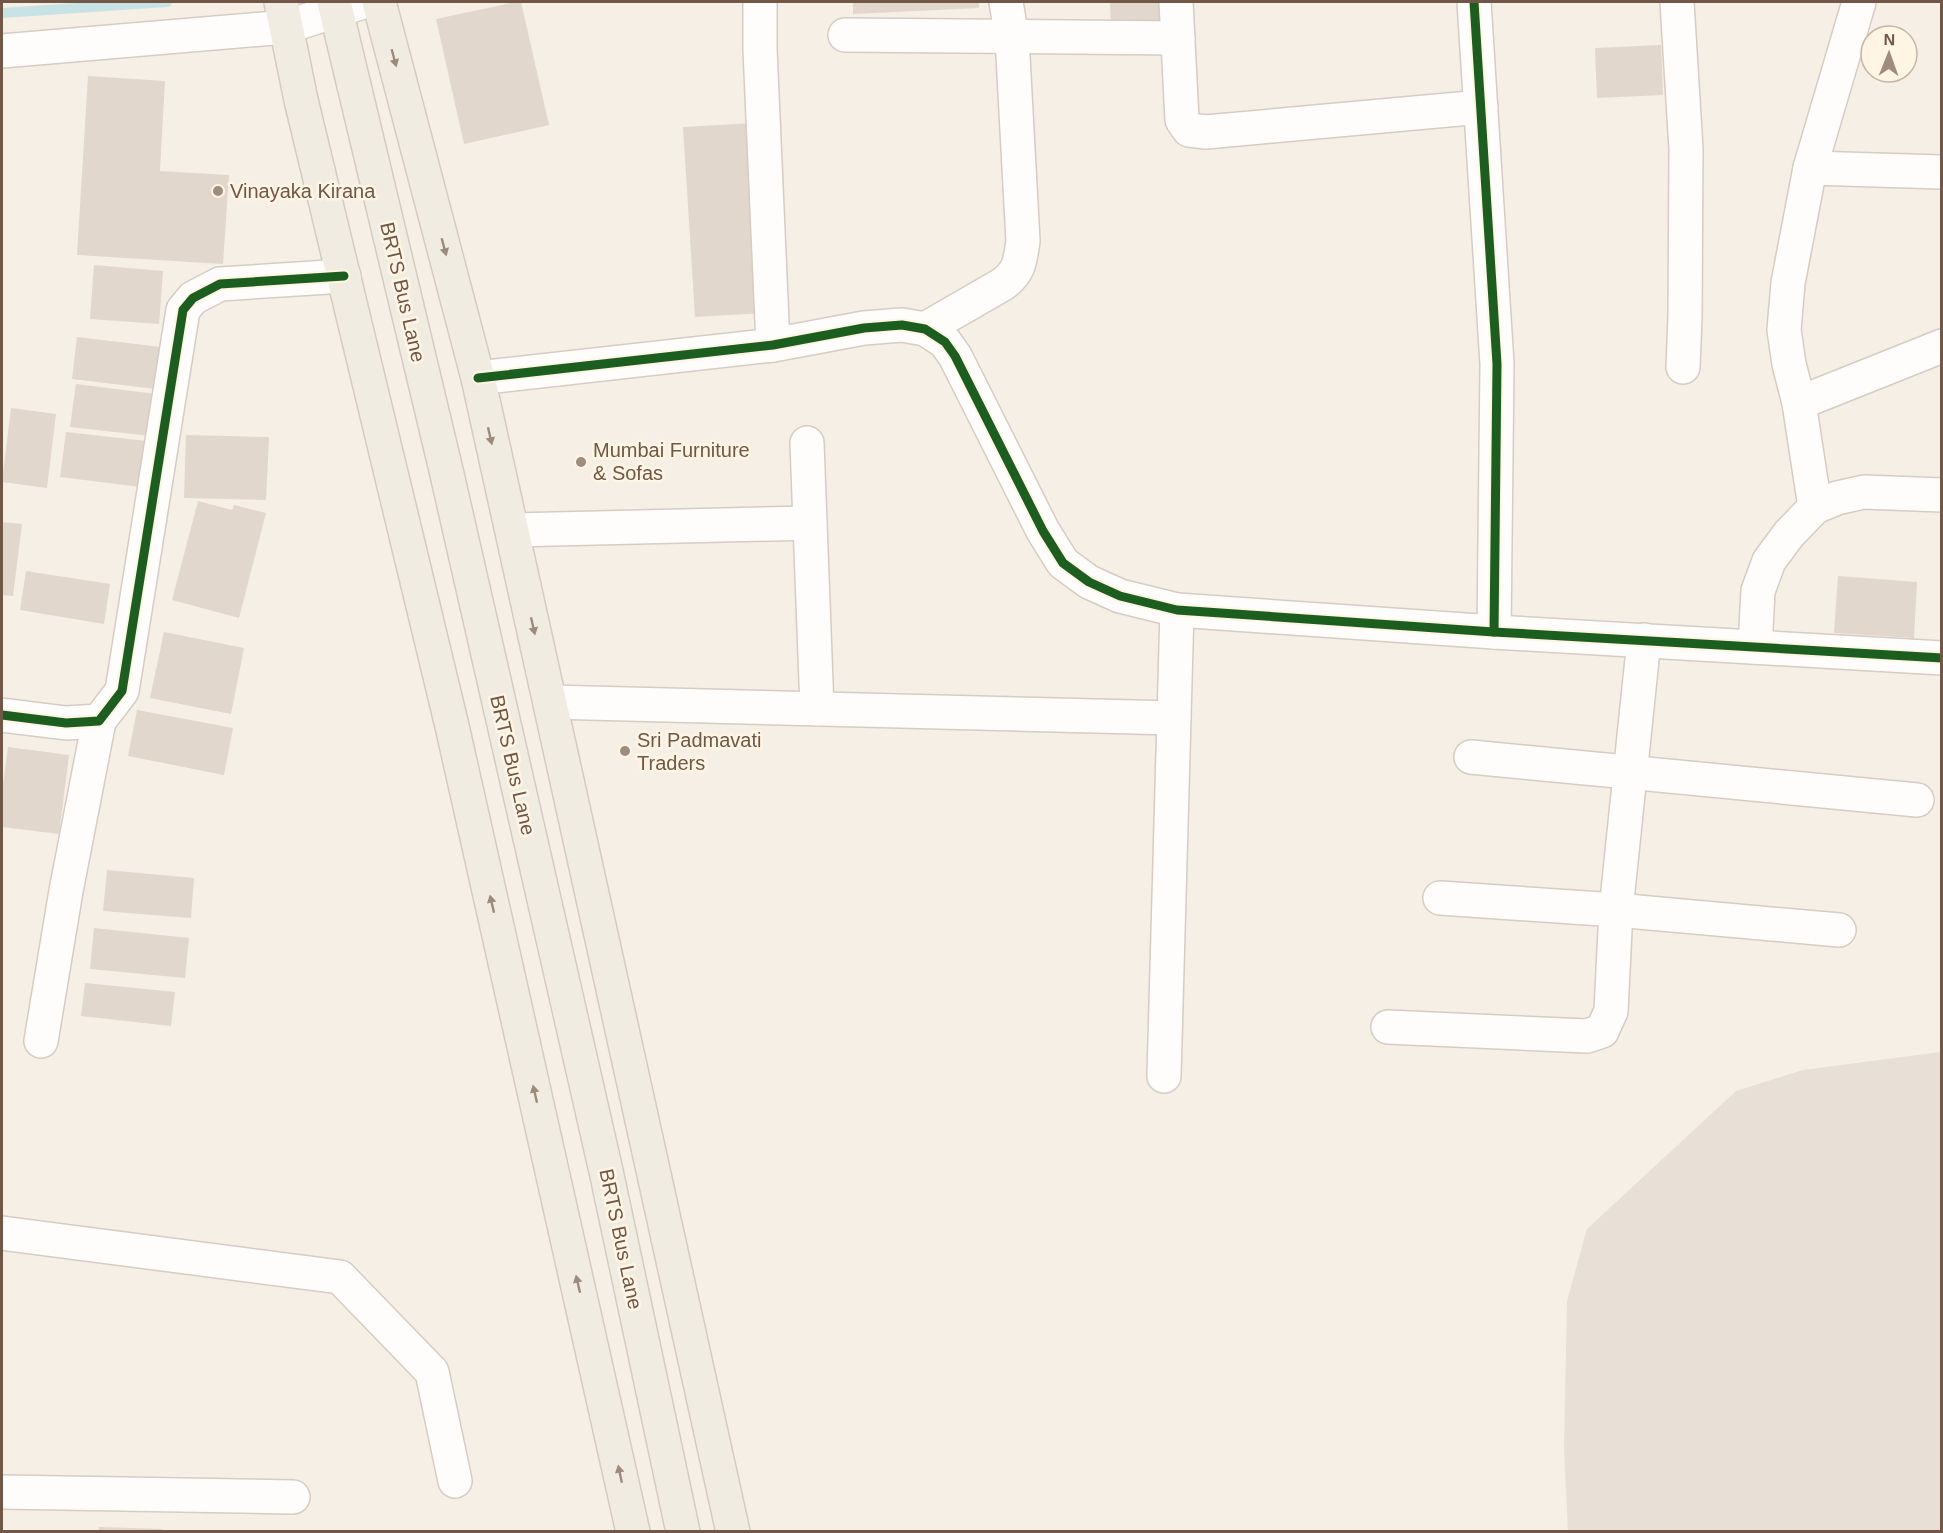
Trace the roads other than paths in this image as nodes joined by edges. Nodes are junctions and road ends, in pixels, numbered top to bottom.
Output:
1 (379, 2) edge
2 (760, 2) edge
3 (1006, 2) edge
4 (1176, 2) edge
5 (1474, 2) edge
6 (1677, 2) edge
7 (1860, 2) edge
8 (345, 5) edge
9 (284, 14) edge
10 (845, 35) dead end
11 (1012, 38) junction
12 (1178, 38) junction
13 (2, 51) edge
14 (1481, 107) junction
15 (1810, 168) junction
16 (1941, 172) edge
17 (344, 276) junction
18 (925, 329) junction
19 (773, 345) junction
20 (1941, 346) edge
21 (1683, 368) dead end
22 (478, 378) junction
23 (1799, 403) junction
24 (807, 443) dead end
25 (1941, 495) edge
26 (1815, 507) junction
27 (810, 524) junction
28 (512, 530) junction
29 (1177, 610) junction
30 (1494, 632) junction
31 (1644, 640) junction
32 (1755, 646) junction
33 (1941, 658) edge
34 (550, 702) junction
35 (817, 709) junction
36 (2, 715) edge
37 (1174, 718) junction
38 (99, 721) junction
39 (1471, 757) dead end
40 (1630, 773) junction
41 (1917, 800) dead end
42 (1440, 898) dead end
43 (1616, 910) junction
44 (1839, 930) dead end
45 (1388, 1027) dead end
46 (41, 1041) dead end
47 (1164, 1076) dead end
48 (2, 1233) edge
49 (455, 1481) dead end
50 (2, 1492) edge
51 (293, 1497) dead end
52 (633, 1532) edge
53 (684, 1532) edge
54 (733, 1532) edge

1 -> 22 main road
2 - 19 street
3 - 11 street
4 - 12 street
5 - 14 street
6 - 21 street
7 - 15 street
8 - 9 street
8 - 53 main road, BRTS Bus Lane
9 - 13 street
9 - 17 main road
10 - 11 street
11 - 12 street
11 - 18 street
12 - 14 street
14 - 30 street
15 - 16 street
15 - 23 street
17 - 38 street
52 -> 17 main road
18 - 19 street
18 - 29 street
19 - 22 street
20 - 23 street
22 -> 28 main road
23 - 26 street
24 - 27 street
25 - 26 street
26 - 32 street
27 - 28 street
27 - 35 street
28 -> 34 main road
29 - 30 street
29 - 37 street
30 - 31 street
31 - 32 street
31 - 40 street
32 - 33 street
34 - 35 street
34 - 54 main road
35 - 37 street
36 - 38 street
37 - 47 street
38 - 46 street
39 - 40 street
40 - 41 street
40 - 43 street
42 - 43 street
43 - 44 street
43 - 45 street
48 - 49 street
50 - 51 street

